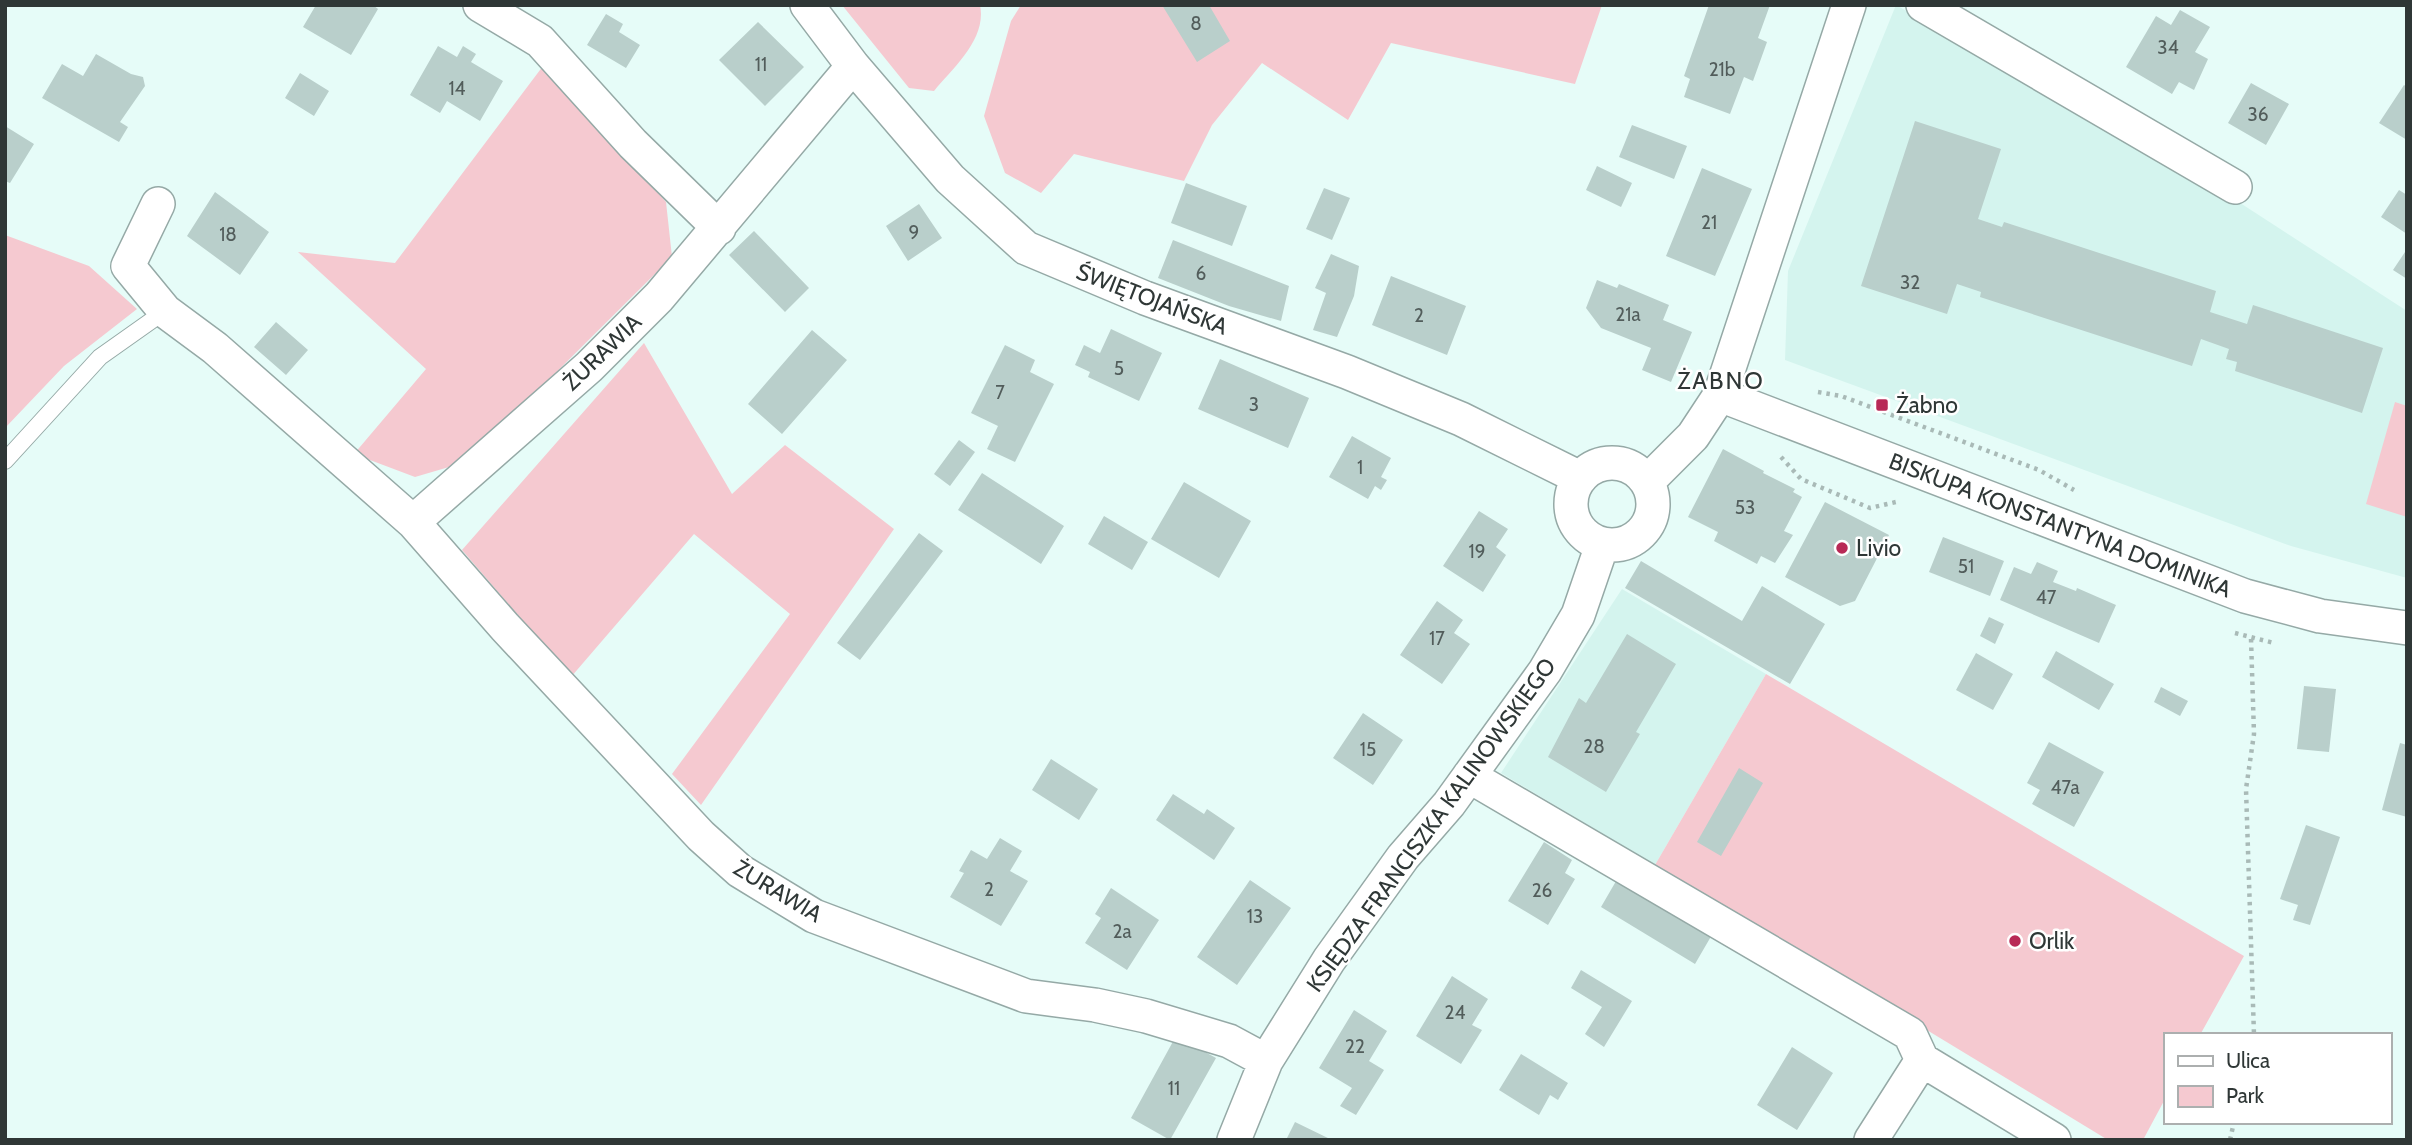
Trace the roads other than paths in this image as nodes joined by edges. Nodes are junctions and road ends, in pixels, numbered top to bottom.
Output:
1 (480, 5) edge
2 (807, 5) edge
3 (1849, 5) edge
4 (1923, 5) edge
5 (853, 66) junction
6 (2235, 187) dead end
7 (158, 204) dead end
8 (719, 228) junction
9 (165, 310) junction
10 (1720, 395) junction
11 (5, 461) edge
12 (1580, 478) junction
13 (1647, 482) junction
14 (412, 522) junction
15 (1602, 545) junction
16 (2407, 628) edge
17 (1469, 776) junction
18 (1922, 1060) junction
19 (1266, 1061) junction
20 (1234, 1140) edge
21 (1871, 1140) edge
22 (2054, 1140) edge

1 - 8 street
2 - 5 street, ŚWIĘTOJAŃSKA
3 - 10 street
4 - 6 street
5 - 8 street, ŻURAWIA
5 - 12 street, ŚWIĘTOJAŃSKA
7 - 9 street, ŻURAWIA
8 - 14 street, ŻURAWIA
9 - 11 lane
9 - 14 street, ŻURAWIA
10 - 13 street
10 - 16 street, BISKUPA KONSTANTYNA DOMINIKA
12 - 13 street
12 - 15 street
13 - 15 street
14 - 19 street, ŻURAWIA
15 - 17 street, KSIĘDZA FRANCISZKA KALINOWSKIEGO
17 - 18 street
17 - 19 street, KSIĘDZA FRANCISZKA KALINOWSKIEGO
18 - 21 street
18 - 22 street
19 - 20 street, KSIĘDZA FRANCISZKA KALINOWSKIEGO

